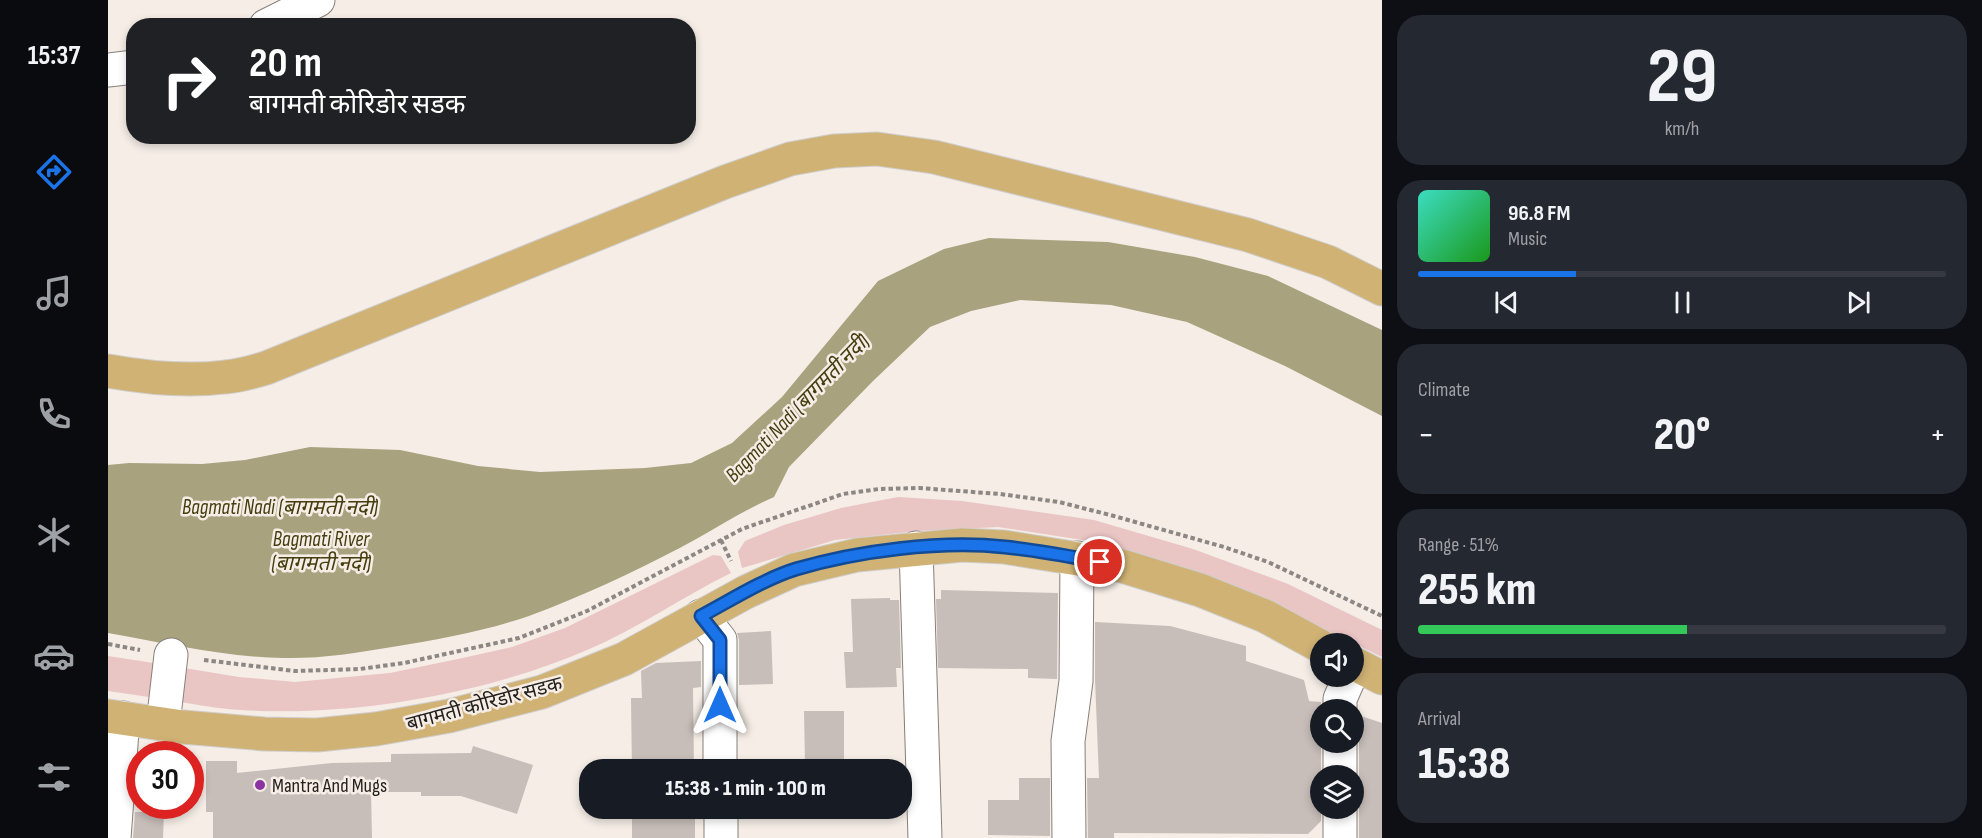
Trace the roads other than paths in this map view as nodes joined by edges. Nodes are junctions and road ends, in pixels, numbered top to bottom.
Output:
1 (318, 0) edge
2 (282, 18) edge
3 (126, 68) edge
4 (108, 70) edge
5 (1382, 289) edge
6 (108, 371) edge
7 (916, 548) junction
8 (1077, 558) junction
9 (701, 616) junction
10 (1310, 641) edge
11 (171, 655) dead end
12 (116, 717) edge
13 (163, 724) junction
14 (720, 759) edge
15 (721, 819) edge
16 (1340, 819) edge
17 (114, 838) edge
18 (721, 838) edge
19 (925, 838) edge
20 (1069, 838) edge
21 (1340, 838) edge

1 - 2 street
3 - 4 street
5 - 6 main road
7 - 8 main road, बागमती कोरिडोर सडक
7 - 9 main road, बागमती कोरिडोर सडक
7 - 19 street
8 - 10 main road, बागमती कोरिडोर सडक
8 - 20 street
9 - 13 main road, बागमती कोरिडोर सडक
9 - 14 street
11 - 13 street
12 - 13 main road, बागमती कोरिडोर सडक
12 - 17 street
15 - 18 street
16 - 21 street

